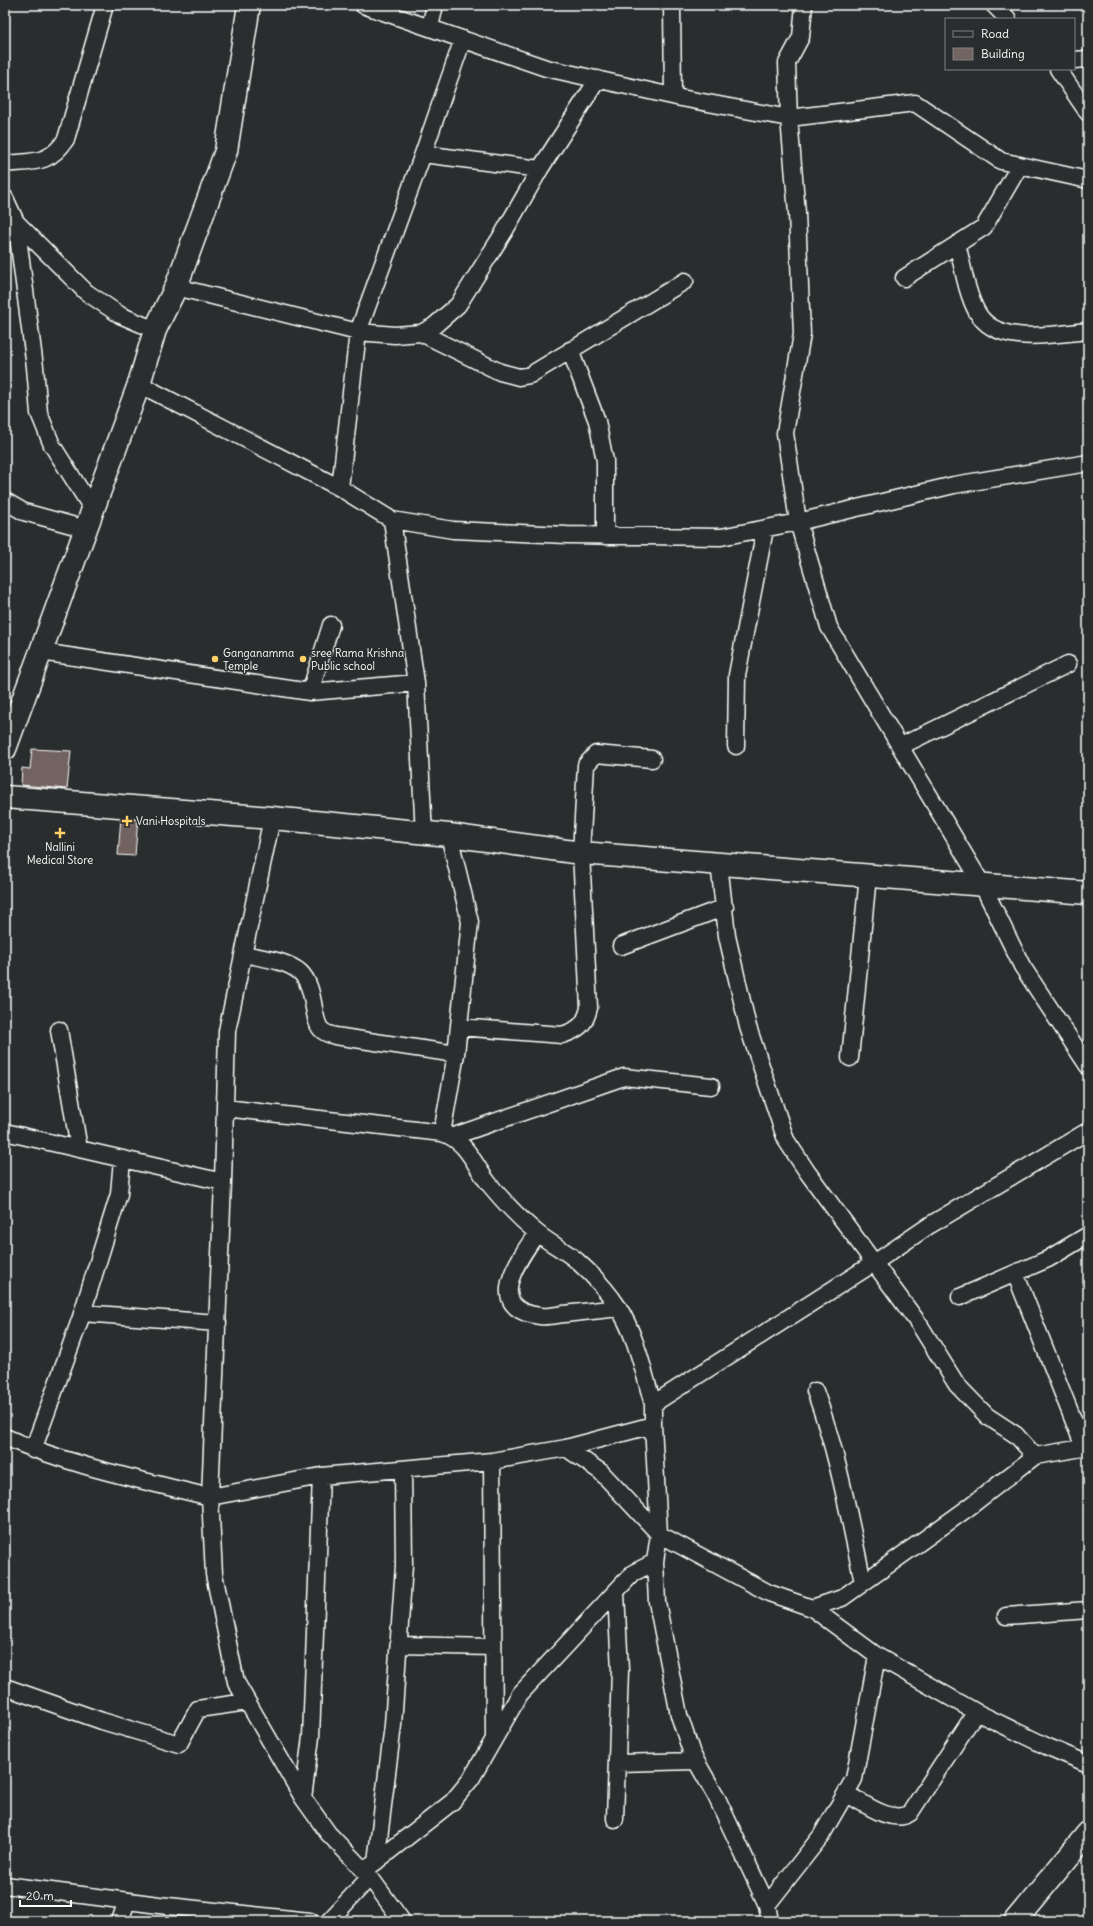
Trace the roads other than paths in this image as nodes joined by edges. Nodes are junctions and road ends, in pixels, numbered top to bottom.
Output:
1 (105, 5) edge
2 (249, 5) edge
3 (363, 5) edge
4 (435, 5) edge
5 (672, 5) edge
6 (804, 5) edge
7 (994, 5) edge
8 (1007, 18) edge
9 (430, 27) junction
10 (463, 39) junction
11 (1088, 59) edge
12 (1075, 60) edge
13 (1059, 70) edge
14 (598, 79) junction
15 (673, 96) junction
16 (1088, 113) edge
17 (789, 118) junction
18 (423, 154) junction
19 (5, 164) edge
20 (1020, 165) junction
21 (540, 169) junction
22 (1088, 180) edge
23 (5, 198) edge
24 (11, 217) edge
25 (958, 244) junction
26 (904, 278) dead end
27 (685, 280) dead end
28 (176, 287) junction
29 (154, 330) junction
30 (1088, 331) edge
31 (358, 332) junction
32 (421, 333) junction
33 (570, 350) junction
34 (139, 384) junction
35 (1088, 463) edge
36 (340, 488) junction
37 (5, 501) edge
38 (90, 520) junction
39 (392, 520) junction
40 (798, 522) junction
41 (765, 529) junction
42 (605, 536) junction
43 (331, 626) dead end
44 (41, 652) junction
45 (1068, 664) dead end
46 (416, 683) junction
47 (310, 692) junction
48 (736, 746) dead end
49 (901, 746) junction
50 (5, 749) edge
51 (652, 759) dead end
52 (5, 797) edge
53 (272, 818) junction
54 (424, 834) junction
55 (449, 835) junction
56 (581, 853) junction
57 (719, 863) junction
58 (868, 876) junction
59 (982, 884) junction
60 (1088, 893) edge
61 (725, 907) junction
62 (621, 946) dead end
63 (244, 954) junction
64 (459, 1027) junction
65 (59, 1030) dead end
66 (456, 1054) junction
67 (850, 1058) dead end
68 (1088, 1066) edge
69 (711, 1086) dead end
70 (225, 1108) junction
71 (1088, 1131) edge
72 (5, 1132) edge
73 (448, 1134) junction
74 (79, 1149) junction
75 (122, 1159) junction
76 (223, 1182) junction
77 (537, 1233) junction
78 (1088, 1235) edge
79 (874, 1263) junction
80 (1015, 1274) junction
81 (960, 1297) dead end
82 (619, 1308) junction
83 (82, 1313) junction
84 (218, 1323) junction
85 (815, 1391) dead end
86 (653, 1404) junction
87 (653, 1425) junction
88 (5, 1437) edge
89 (1086, 1447) edge
90 (566, 1448) junction
91 (33, 1450) junction
92 (1035, 1456) junction
93 (492, 1461) junction
94 (403, 1469) junction
95 (321, 1476) junction
96 (210, 1497) junction
97 (659, 1534) junction
98 (655, 1562) junction
99 (863, 1582) junction
100 (616, 1593) junction
101 (812, 1608) junction
102 (1088, 1610) edge
103 (1006, 1616) dead end
104 (399, 1645) junction
105 (493, 1647) junction
106 (877, 1656) junction
107 (5, 1687) edge
108 (248, 1702) junction
109 (976, 1712) junction
110 (494, 1738) junction
111 (696, 1761) junction
112 (617, 1762) junction
113 (1088, 1764) edge
114 (847, 1794) junction
115 (303, 1798) junction
116 (615, 1819) dead end
117 (1088, 1833) edge
118 (370, 1870) junction
119 (5, 1884) edge
120 (127, 1901) junction
121 (767, 1905) junction
122 (120, 1921) edge
123 (310, 1921) edge
124 (329, 1921) edge
125 (393, 1921) edge
126 (402, 1921) edge
127 (770, 1921) edge
128 (1015, 1921) edge

1 - 19 street
2 - 28 street
3 - 9 street
4 - 9 street
5 - 15 street
6 - 17 street
7 - 8 street
9 - 10 street
10 - 14 street
10 - 18 street
11 - 12 street
13 - 16 street
14 - 15 street
14 - 21 street
15 - 17 street
17 - 20 street
17 - 40 street
18 - 21 street
18 - 31 street
20 - 22 street
20 - 25 street
21 - 32 street
23 - 24 street
24 - 29 street
24 - 38 street
25 - 26 street
25 - 30 street
27 - 33 street
28 - 29 street
28 - 31 street
29 - 34 street
31 - 32 street
31 - 36 street
32 - 33 street
33 - 42 street
34 - 36 street
34 - 38 street
35 - 40 street
36 - 39 street
37 - 38 street
38 - 44 street
39 - 42 street
39 - 46 street
40 - 41 street
40 - 49 street
41 - 42 street
41 - 48 street
43 - 47 street
44 - 47 street
44 - 50 street
45 - 49 street
46 - 47 street
46 - 54 street
49 - 59 street
51 - 56 street
52 - 53 street
53 - 54 street
53 - 63 street
54 - 55 street
55 - 56 street
55 - 64 street
56 - 57 street
56 - 64 street
57 - 58 street
57 - 61 street
58 - 59 street
58 - 67 street
59 - 60 street
59 - 68 street
61 - 62 street
61 - 79 street
63 - 66 street
63 - 70 street
64 - 66 street
65 - 74 street
66 - 73 street
69 - 73 street
70 - 73 street
70 - 76 street
71 - 79 street
72 - 74 street
73 - 77 street
74 - 75 street
75 - 76 street
75 - 83 street
76 - 84 street
77 - 82 street
77 - 82 street
78 - 80 street
79 - 86 street
79 - 92 street
80 - 81 street
80 - 89 street
82 - 86 street
83 - 84 street
83 - 91 street
84 - 96 street
85 - 99 street
86 - 87 street
87 - 90 street
87 - 97 street
88 - 91 street
89 - 92 street
90 - 93 street
90 - 97 street
91 - 96 street
92 - 99 street
93 - 94 street
93 - 105 street
94 - 95 street
94 - 104 street
95 - 96 street
95 - 115 street
96 - 108 street
97 - 98 street
97 - 101 street
98 - 100 street
98 - 111 street
99 - 101 street
100 - 110 street
100 - 112 street
101 - 106 street
102 - 103 street
104 - 105 street
104 - 118 street
105 - 110 street
106 - 109 street
106 - 114 street
107 - 108 street
108 - 115 street
109 - 113 street
109 - 114 street
110 - 118 street
111 - 112 street
111 - 121 street
112 - 116 street
114 - 121 street
115 - 118 street
117 - 128 street
118 - 124 street
118 - 126 street
119 - 120 street
120 - 122 street
120 - 123 street
121 - 127 street
125 - 126 street

